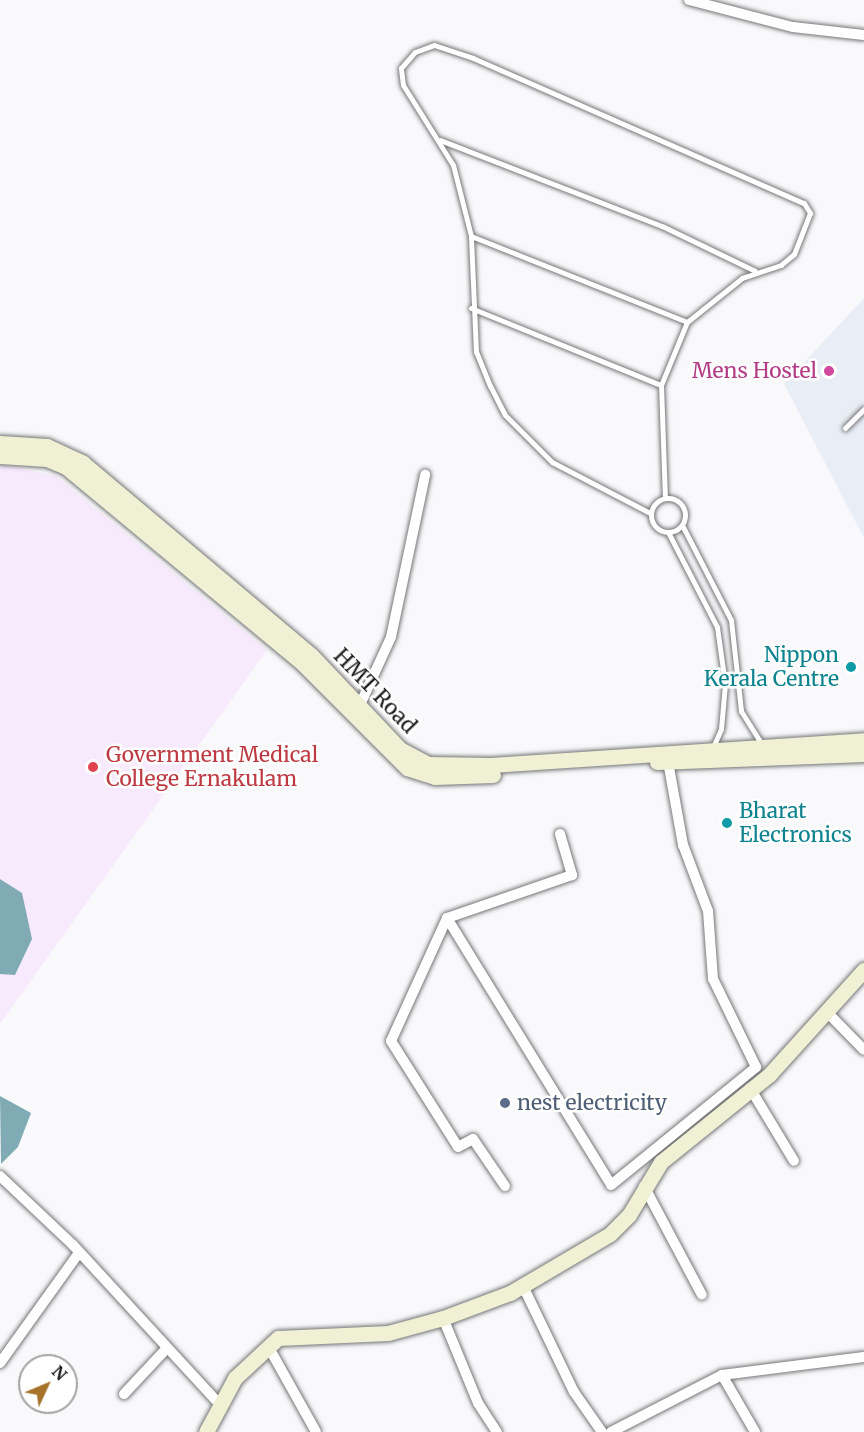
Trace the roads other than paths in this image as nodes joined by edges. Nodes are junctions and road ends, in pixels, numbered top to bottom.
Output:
1 (689, 0) edge
2 (864, 35) edge
3 (440, 140) junction
4 (471, 236) junction
5 (755, 271) junction
6 (471, 308) junction
7 (687, 322) junction
8 (661, 385) junction
9 (864, 409) edge
10 (845, 428) dead end
11 (0, 443) edge
12 (0, 456) edge
13 (425, 475) dead end
14 (665, 498) junction
15 (650, 513) junction
16 (682, 525) junction
17 (668, 532) junction
18 (359, 707) junction
19 (864, 740) edge
20 (762, 745) junction
21 (713, 747) junction
22 (864, 754) edge
23 (668, 762) junction
24 (560, 834) dead end
25 (447, 918) junction
26 (864, 970) edge
27 (826, 1011) junction
28 (864, 1050) edge
29 (750, 1088) junction
30 (794, 1161) dead end
31 (0, 1176) edge
32 (506, 1186) dead end
33 (644, 1186) junction
34 (78, 1254) junction
35 (522, 1284) junction
36 (702, 1295) dead end
37 (443, 1318) junction
38 (268, 1346) junction
39 (167, 1348) junction
40 (864, 1357) edge
41 (0, 1363) edge
42 (722, 1375) junction
43 (124, 1394) dead end
44 (220, 1405) junction
45 (206, 1432) edge
46 (316, 1432) edge
47 (497, 1432) edge
48 (602, 1432) edge
49 (611, 1432) edge
50 (755, 1432) edge

1 - 2 street
3 - 4 lane
3 - 5 lane
3 - 5 lane
4 - 6 lane
4 - 7 lane
5 - 7 lane
6 - 8 lane
6 - 15 lane
7 - 8 lane
8 - 14 lane
9 - 10 lane
11 - 18 main road, HMT Road
12 - 23 main road, HMT Road
13 - 18 street
14 - 15 lane
14 - 16 lane
15 - 17 lane
16 - 17 lane
16 - 20 lane
17 - 21 lane
18 - 21 main road, HMT Road
19 - 20 main road, HMT Road
20 - 21 main road, HMT Road
22 - 23 main road, HMT Road
23 - 25 street
24 - 25 street
25 - 32 street
26 - 27 main road
27 - 28 street
27 - 29 main road
29 - 30 street
29 - 33 main road
31 - 34 street
33 - 35 main road
33 - 36 street
34 - 39 street
34 - 41 street
35 - 37 main road
35 - 48 street
37 - 38 main road
37 - 47 street
38 - 44 main road
38 - 46 street
39 - 43 street
39 - 44 street
40 - 42 street
42 - 49 street
42 - 50 street
44 - 45 main road

